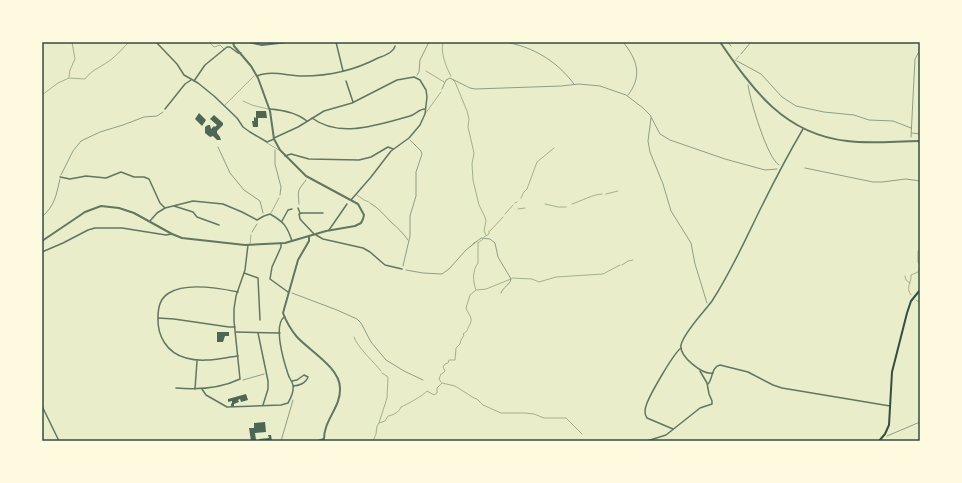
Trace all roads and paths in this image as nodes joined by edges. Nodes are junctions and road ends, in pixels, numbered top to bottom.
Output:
1 (156, 42) edge
2 (209, 42) edge
3 (234, 42) edge
4 (249, 42) edge
5 (288, 42) edge
6 (336, 42) edge
7 (429, 42) edge
8 (504, 42) edge
9 (623, 42) edge
10 (720, 42) edge
11 (728, 42) edge
12 (752, 42) edge
13 (395, 46) dead end
14 (731, 46) dead end
15 (224, 50) junction
16 (920, 50) edge
17 (241, 53) junction
18 (739, 56) joint
19 (735, 61) junction
20 (343, 72) junction
21 (257, 75) junction
22 (415, 77) junction
23 (191, 80) junction
24 (194, 81) junction
25 (346, 81) dead end
26 (748, 82) junction
27 (575, 85) junction
28 (441, 92) joint
29 (628, 96) junction
30 (243, 101) dead end
31 (353, 102) junction
32 (224, 106) junction
33 (165, 109) joint
34 (269, 109) junction
35 (425, 109) junction
36 (425, 114) junction
37 (312, 118) junction
38 (651, 118) junction
39 (307, 121) junction
40 (911, 128) junction
41 (804, 129) junction
42 (911, 132) junction
43 (920, 134) edge
44 (274, 138) junction
45 (408, 138) junction
46 (911, 141) junction
47 (920, 141) edge
48 (267, 142) junction
49 (218, 147) dead end
50 (275, 148) junction
51 (393, 149) junction
52 (280, 150) junction
53 (285, 156) junction
54 (782, 167) junction
55 (805, 168) dead end
56 (60, 176) junction
57 (307, 177) junction
58 (920, 181) edge
59 (356, 194) junction
60 (278, 198) joint
61 (351, 200) junction
62 (369, 202) joint
63 (347, 204) dead end
64 (174, 206) junction
65 (164, 208) junction
66 (298, 208) joint
67 (292, 209) dead end
68 (300, 213) junction
69 (323, 213) dead end
70 (270, 214) junction
71 (264, 216) junction
72 (42, 217) edge
73 (259, 220) junction
74 (150, 221) junction
75 (282, 221) junction
76 (219, 224) dead end
77 (329, 231) junction
78 (172, 234) junction
79 (251, 235) joint
80 (316, 235) junction
81 (310, 236) junction
82 (409, 240) junction
83 (42, 241) edge
84 (292, 241) junction
85 (281, 243) junction
86 (249, 245) junction
87 (42, 252) edge
88 (402, 269) junction
89 (244, 273) junction
90 (920, 290) edge
91 (238, 292) junction
92 (288, 292) junction
93 (501, 293) dead end
94 (708, 306) junction
95 (284, 317) junction
96 (158, 318) junction
97 (260, 320) dead end
98 (235, 327) junction
99 (236, 332) junction
100 (258, 333) junction
101 (280, 333) junction
102 (681, 348) junction
103 (238, 356) junction
104 (197, 360) junction
105 (699, 370) junction
106 (713, 373) junction
107 (263, 374) dead end
108 (240, 380) junction
109 (423, 380) dead end
110 (291, 381) junction
111 (708, 384) junction
112 (293, 386) junction
113 (176, 388) dead end
114 (202, 388) junction
115 (195, 389) junction
116 (293, 398) dead end
117 (42, 406) edge
118 (263, 406) junction
119 (890, 406) junction
120 (920, 422) edge
121 (673, 430) junction
122 (884, 436) junction
123 (323, 440) edge
124 (59, 441) edge
125 (282, 441) edge
126 (317, 441) edge
127 (647, 441) edge
128 (880, 441) edge

1 - 23 street
2 - 15 lane
3 - 17 street
4 - 5 street
6 - 20 street
7 - 22 path
8 - 27 path
9 - 29 path
10 - 19 street
11 - 14 path
12 - 18 path
13 - 20 street
15 - 17 street
15 - 24 street
16 - 40 path
17 - 21 street
18 - 19 lane
19 - 26 street
19 - 40 path
20 - 21 street
21 - 32 lane
21 - 34 street
22 - 31 street
22 - 35 street
23 - 24 street
23 - 33 street
24 - 32 street
25 - 31 street
26 - 41 street
26 - 54 path
27 - 28 path
27 - 29 path
28 - 36 lane
29 - 38 path
30 - 34 lane
31 - 37 street
32 - 48 street
33 - 56 path
34 - 39 street
34 - 44 street
35 - 36 street
35 - 37 street
36 - 45 street
37 - 39 street
38 - 54 path
38 - 94 path
39 - 44 street
40 - 42 path
41 - 46 street
41 - 54 street
42 - 43 path
42 - 46 path
44 - 48 street
44 - 52 street
45 - 51 street
45 - 82 path
46 - 47 street
48 - 50 lane
49 - 71 path
50 - 52 lane
50 - 60 path
51 - 53 street
51 - 59 street
52 - 53 street
53 - 57 street
54 - 94 street
55 - 58 path
56 - 65 street
56 - 72 path
57 - 61 street
57 - 66 path
59 - 61 street
59 - 62 lane
60 - 70 lane
61 - 77 street
62 - 82 path
63 - 77 street
64 - 65 street
64 - 73 street
64 - 76 street
65 - 74 street
66 - 68 street
67 - 75 street
68 - 69 street
68 - 80 street
70 - 71 street
70 - 75 street
71 - 73 street
73 - 79 path
74 - 78 street
74 - 83 street
75 - 84 street
77 - 80 street
78 - 86 street
78 - 87 street
79 - 86 lane
80 - 81 street
80 - 88 street
81 - 84 street
81 - 92 street
82 - 88 path
84 - 85 street
85 - 86 street
85 - 92 street
86 - 89 street
88 - 93 path
89 - 91 street
89 - 97 street
90 - 119 main road
91 - 96 street
91 - 98 street
92 - 95 street
92 - 109 path
94 - 102 street
95 - 101 street
95 - 123 street
96 - 98 street
96 - 104 street
98 - 99 street
99 - 100 street
99 - 103 street
100 - 101 street
100 - 118 street
101 - 110 street
102 - 105 street
102 - 121 street
103 - 104 street
103 - 108 street
104 - 115 street
105 - 106 street
105 - 111 street
106 - 111 street
106 - 119 street
107 - 108 path
108 - 114 street
110 - 112 street
110 - 112 street
111 - 121 street
112 - 118 street
113 - 115 street
114 - 115 street
114 - 118 street
116 - 125 path
117 - 124 street
119 - 122 main road
120 - 122 path
121 - 127 street
122 - 128 main road
123 - 126 street

